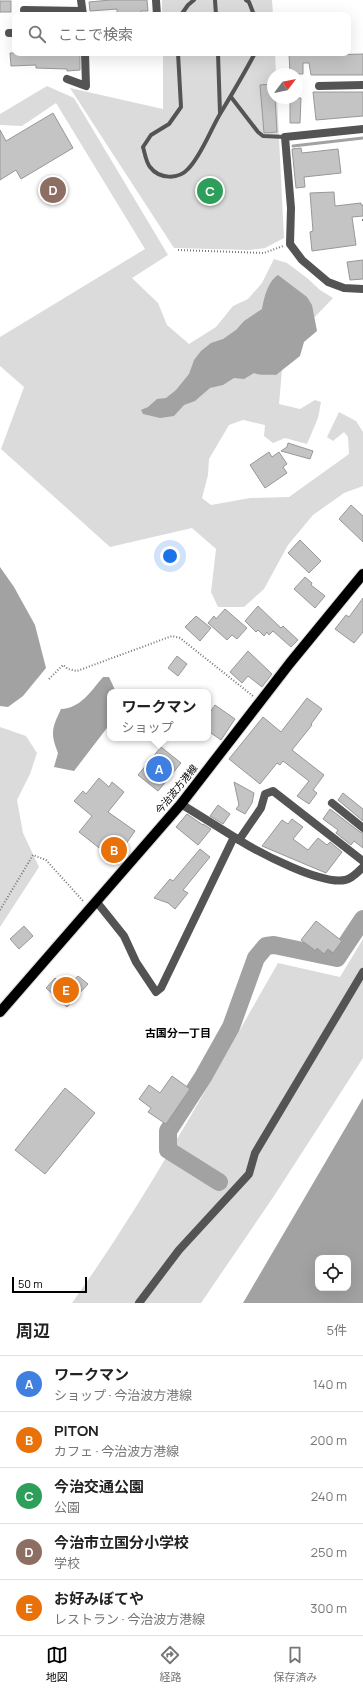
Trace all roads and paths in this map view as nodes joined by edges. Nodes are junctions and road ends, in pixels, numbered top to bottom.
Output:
1 (81, 0) edge
2 (156, 0) edge
3 (194, 0) edge
4 (215, 0) edge
5 (246, 0) edge
6 (24, 10) dead end
7 (63, 12) edge
8 (82, 12) edge
9 (157, 12) edge
10 (183, 12) edge
11 (216, 12) edge
12 (253, 12) edge
13 (84, 56) edge
14 (178, 56) edge
15 (218, 56) edge
16 (253, 56) edge
17 (67, 79) dead end
18 (363, 85) edge
19 (319, 86) dead end
20 (231, 97) junction
21 (220, 114) junction
22 (363, 129) edge
23 (285, 137) junction
24 (290, 244) junction
25 (178, 250) dead end
26 (363, 289) edge
27 (363, 574) edge
28 (49, 680) dead end
29 (260, 702) junction
30 (332, 803) dead end
31 (181, 804) junction
32 (363, 828) edge
33 (236, 838) junction
34 (363, 861) edge
35 (363, 867) edge
36 (93, 905) junction
37 (0, 910) edge
38 (363, 972) edge
39 (0, 1012) edge
40 (139, 1303) edge

1 - 8 street
2 - 9 street
3 - 10 lane
4 - 11 lane
5 - 12 lane
6 - 7 street
13 - 17 street
14 - 21 lane
15 - 21 lane
16 - 20 lane
18 - 19 street
20 - 21 lane
20 - 23 lane
22 - 23 street
23 - 24 street
24 - 25 path
24 - 26 street
27 - 29 main road, 今治波方港線
28 - 29 path
29 - 31 main road, 今治波方港線
30 - 32 street
31 - 33 street
31 - 36 main road, 今治波方港線
33 - 34 street
33 - 35 street
33 - 36 street
36 - 37 path
36 - 39 main road, 今治波方港線
38 - 40 street

